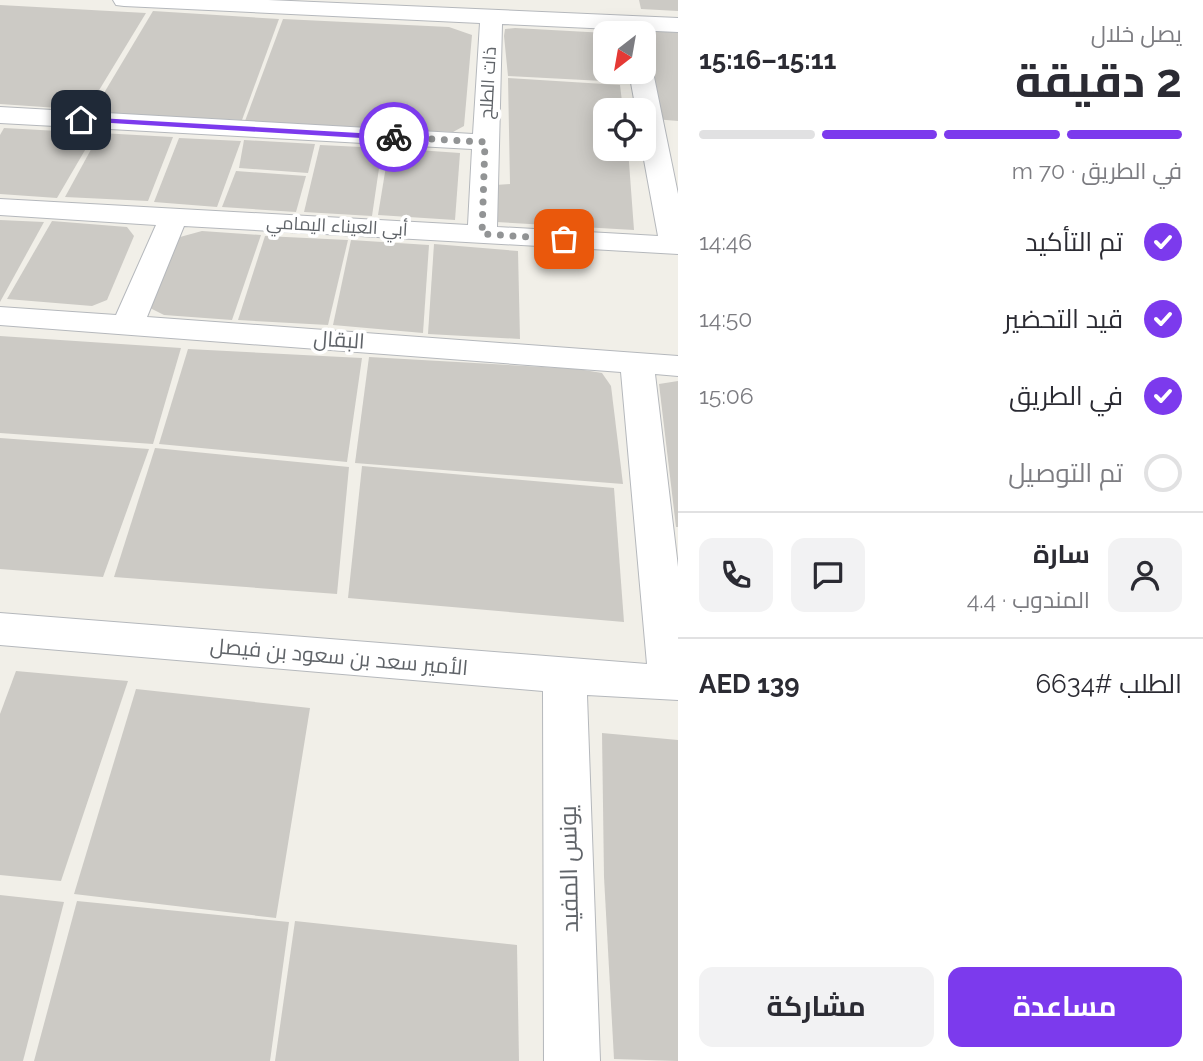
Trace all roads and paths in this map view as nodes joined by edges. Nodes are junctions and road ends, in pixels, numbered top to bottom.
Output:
1 (124, 0) edge
2 (624, 0) edge
3 (491, 16) junction
4 (630, 21) edge
5 (593, 25) edge
6 (678, 25) edge
7 (656, 26) edge
8 (645, 84) edge
9 (0, 115) edge
10 (665, 131) edge
11 (485, 142) junction
12 (0, 206) edge
13 (673, 217) edge
14 (174, 218) junction
15 (482, 234) junction
16 (0, 316) edge
17 (128, 325) junction
18 (637, 363) junction
19 (678, 366) edge
20 (0, 629) edge
21 (565, 676) junction
22 (674, 682) edge
23 (572, 1061) edge

1 - 3 street
2 - 4 street
3 - 5 street
3 - 11 street, ذات الطلح
6 - 7 street
8 - 10 street
9 - 11 street
10 - 13 street
11 - 15 street, ذات الطلح
12 - 14 street, أبي العيناء اليمامي
13 - 15 street, أبي العيناء اليمامي
14 - 15 street, أبي العيناء اليمامي
14 - 17 street
16 - 17 street, البقال
17 - 18 street, البقال
18 - 19 street, البقال
18 - 22 street
20 - 21 street, الأمير سعد بن سعود بن فيصل
21 - 22 street, الأمير سعد بن سعود بن فيصل
21 - 23 street, يونس المفيد

